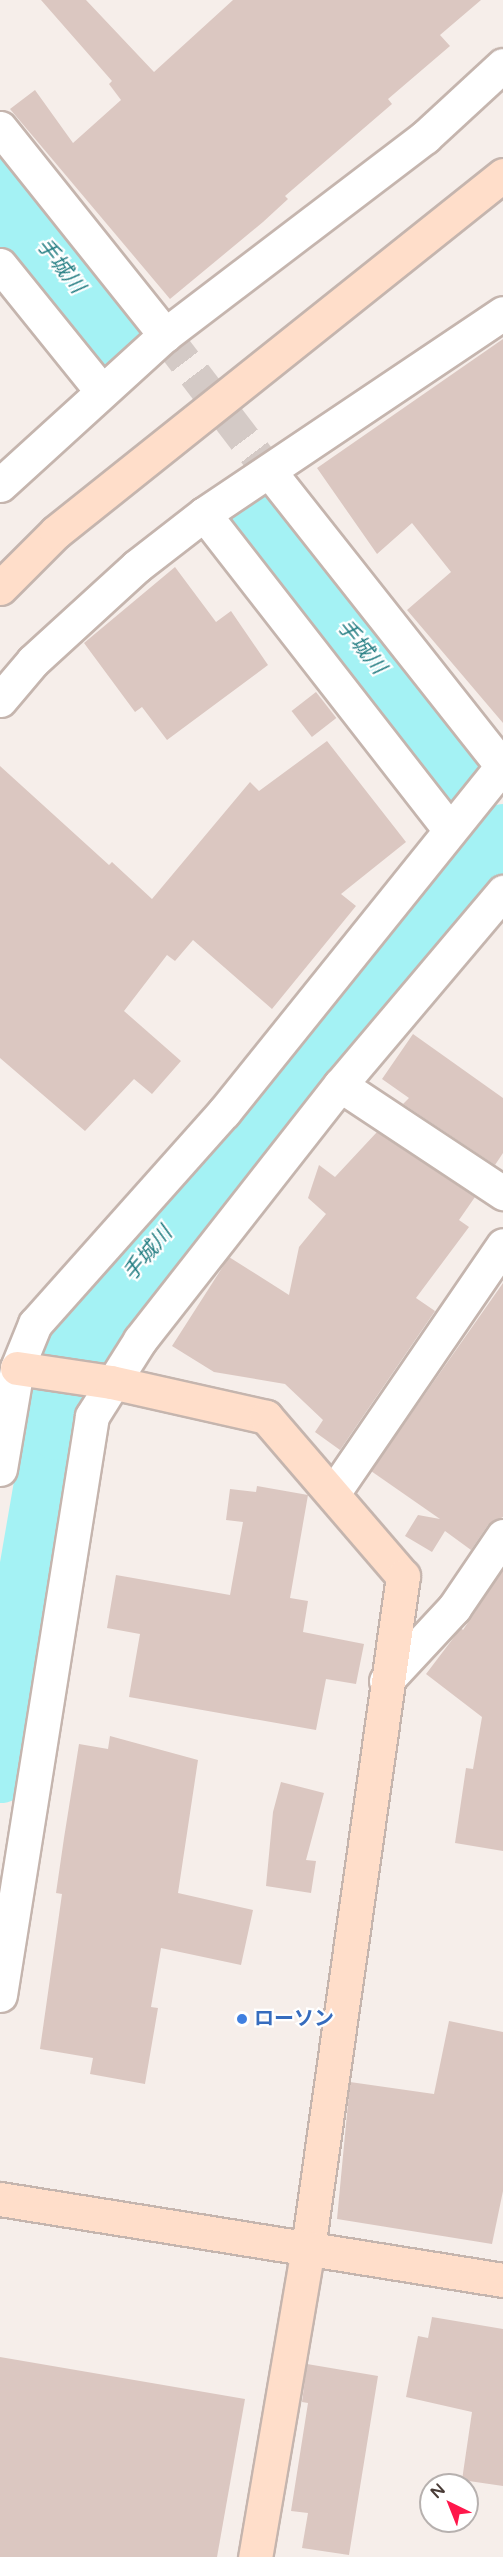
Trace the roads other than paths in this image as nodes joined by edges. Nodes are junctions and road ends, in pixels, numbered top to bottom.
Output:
1 (503, 65) edge
2 (0, 128) edge
3 (503, 175) edge
4 (0, 265) edge
5 (503, 313) edge
6 (165, 334) junction
7 (101, 390) junction
8 (270, 471) junction
9 (0, 485) edge
10 (204, 513) junction
11 (0, 588) edge
12 (0, 700) edge
13 (503, 765) edge
14 (449, 829) junction
15 (503, 892) edge
16 (340, 1085) junction
17 (503, 1193) edge
18 (503, 1245) edge
19 (17, 1369) edge
20 (101, 1381) junction
21 (0, 1469) edge
22 (334, 1492) junction
23 (503, 1536) edge
24 (386, 1681) junction
25 (0, 1995) edge
26 (0, 2199) edge
27 (308, 2248) junction
28 (503, 2280) edge
29 (255, 2557) edge

1 - 6 street
2 - 6 street
3 - 11 street
4 - 7 street
5 - 8 street
6 - 7 street
7 - 9 street
8 - 10 street
8 - 13 street
10 - 12 street
10 - 14 street
13 - 14 street
14 - 19 street
15 - 16 street
16 - 17 street
16 - 20 street
18 - 22 street
19 - 20 street
19 - 21 street
20 - 22 street
20 - 25 street
22 - 24 street
23 - 24 street
24 - 27 street
26 - 27 street
27 - 28 street
27 - 29 street

